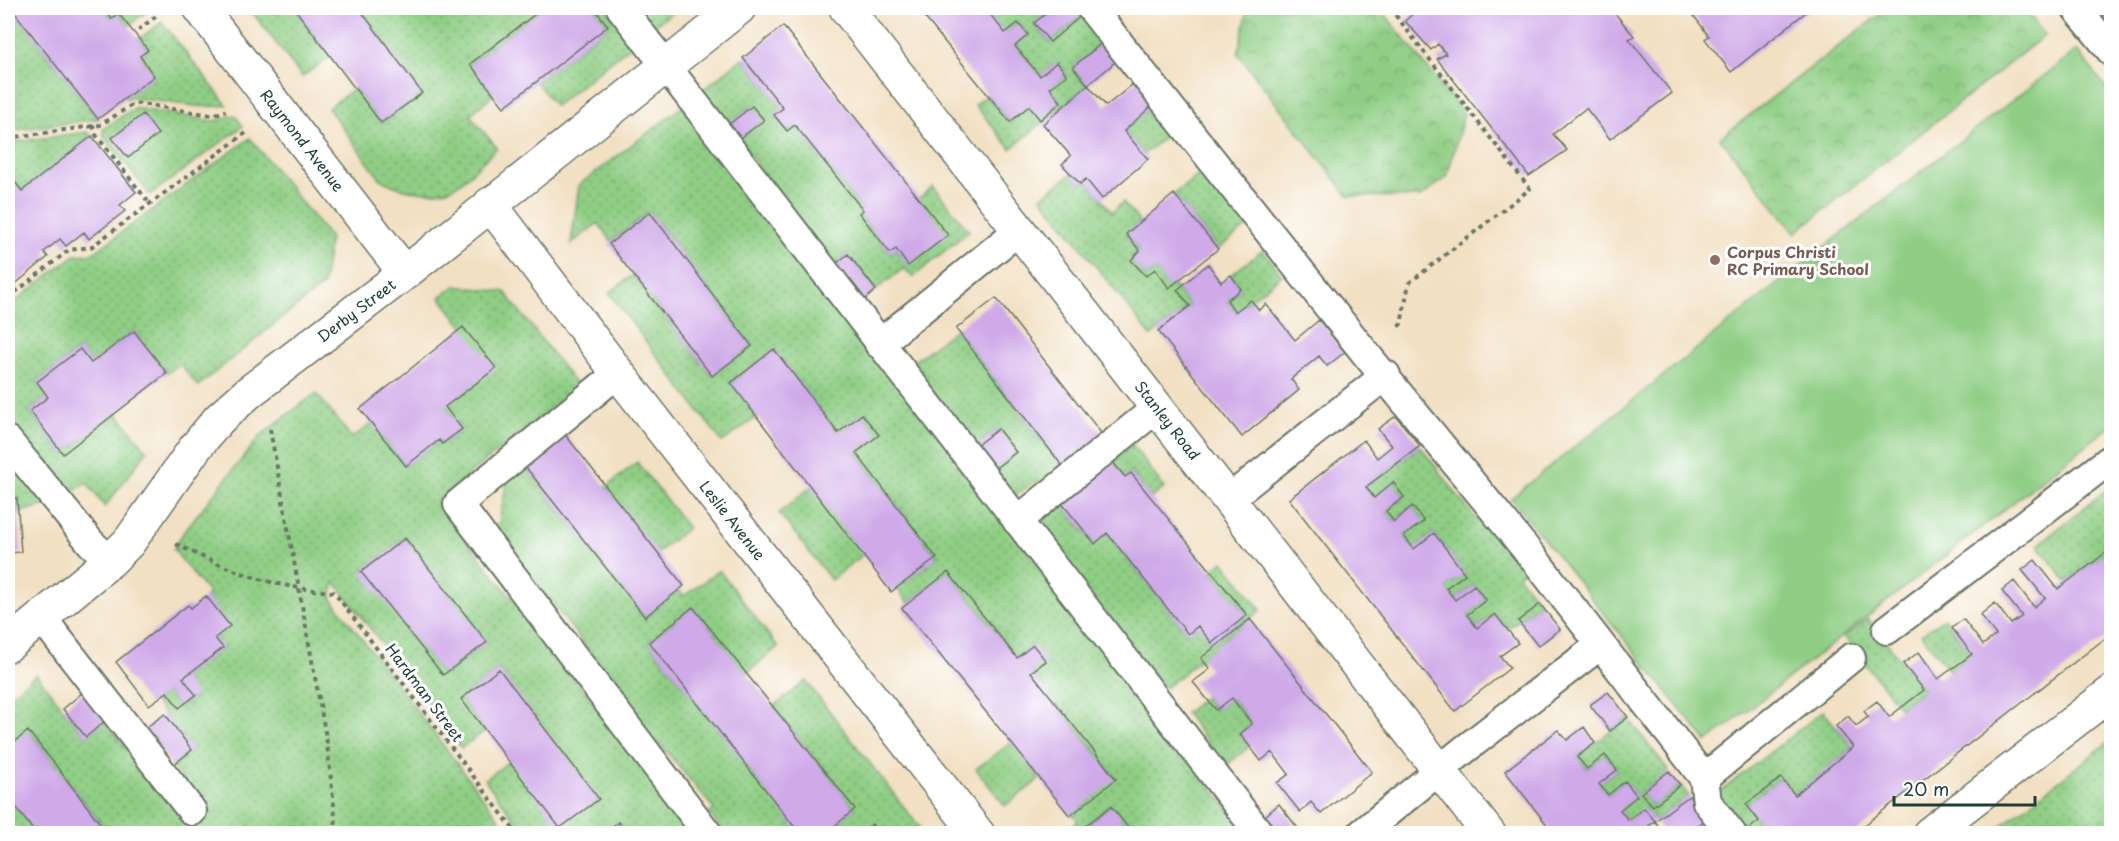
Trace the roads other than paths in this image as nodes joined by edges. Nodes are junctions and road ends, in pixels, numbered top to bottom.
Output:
1 (200, 8) edge
2 (621, 8) edge
3 (739, 8) edge
4 (846, 8) edge
5 (1091, 8) edge
6 (2076, 8) edge
7 (2112, 52) edge
8 (666, 64) junction
9 (490, 204) junction
10 (1019, 230) junction
11 (405, 273) junction
12 (879, 344) junction
13 (618, 373) junction
14 (1386, 375) junction
15 (1158, 407) junction
16 (8, 441) edge
17 (2112, 458) edge
18 (1230, 498) junction
19 (1017, 521) junction
20 (110, 561) junction
21 (42, 618) junction
22 (1887, 630) dead end
23 (8, 645) edge
24 (1600, 645) junction
25 (1851, 658) dead end
26 (2112, 692) edge
27 (1439, 770) junction
28 (1704, 778) junction
29 (192, 811) dead end
30 (708, 834) edge
31 (978, 834) edge
32 (1260, 834) edge
33 (1361, 834) edge
34 (1489, 834) edge
35 (1732, 834) edge
36 (1929, 834) edge

1 - 11 street, Raymond Avenue
2 - 8 lane
3 - 8 street, Derby Street
4 - 10 street, Stanley Road
5 - 14 lane
6 - 7 lane
8 - 9 street, Derby Street
8 - 12 lane
9 - 11 street, Derby Street
9 - 13 street, Leslie Avenue
10 - 12 lane
10 - 15 street, Stanley Road
11 - 20 street, Derby Street
12 - 19 lane
13 - 30 lane
13 - 31 street, Leslie Avenue
14 - 18 lane
14 - 24 lane
15 - 18 street, Stanley Road
15 - 19 lane
16 - 20 lane
17 - 22 lane
18 - 27 street, Stanley Road
19 - 32 lane
20 - 21 street, Derby Street
21 - 23 street, Derby Street
21 - 29 lane
24 - 27 lane
24 - 28 lane
25 - 28 lane
26 - 36 street
27 - 33 lane
27 - 34 street, Stanley Road
28 - 35 lane

